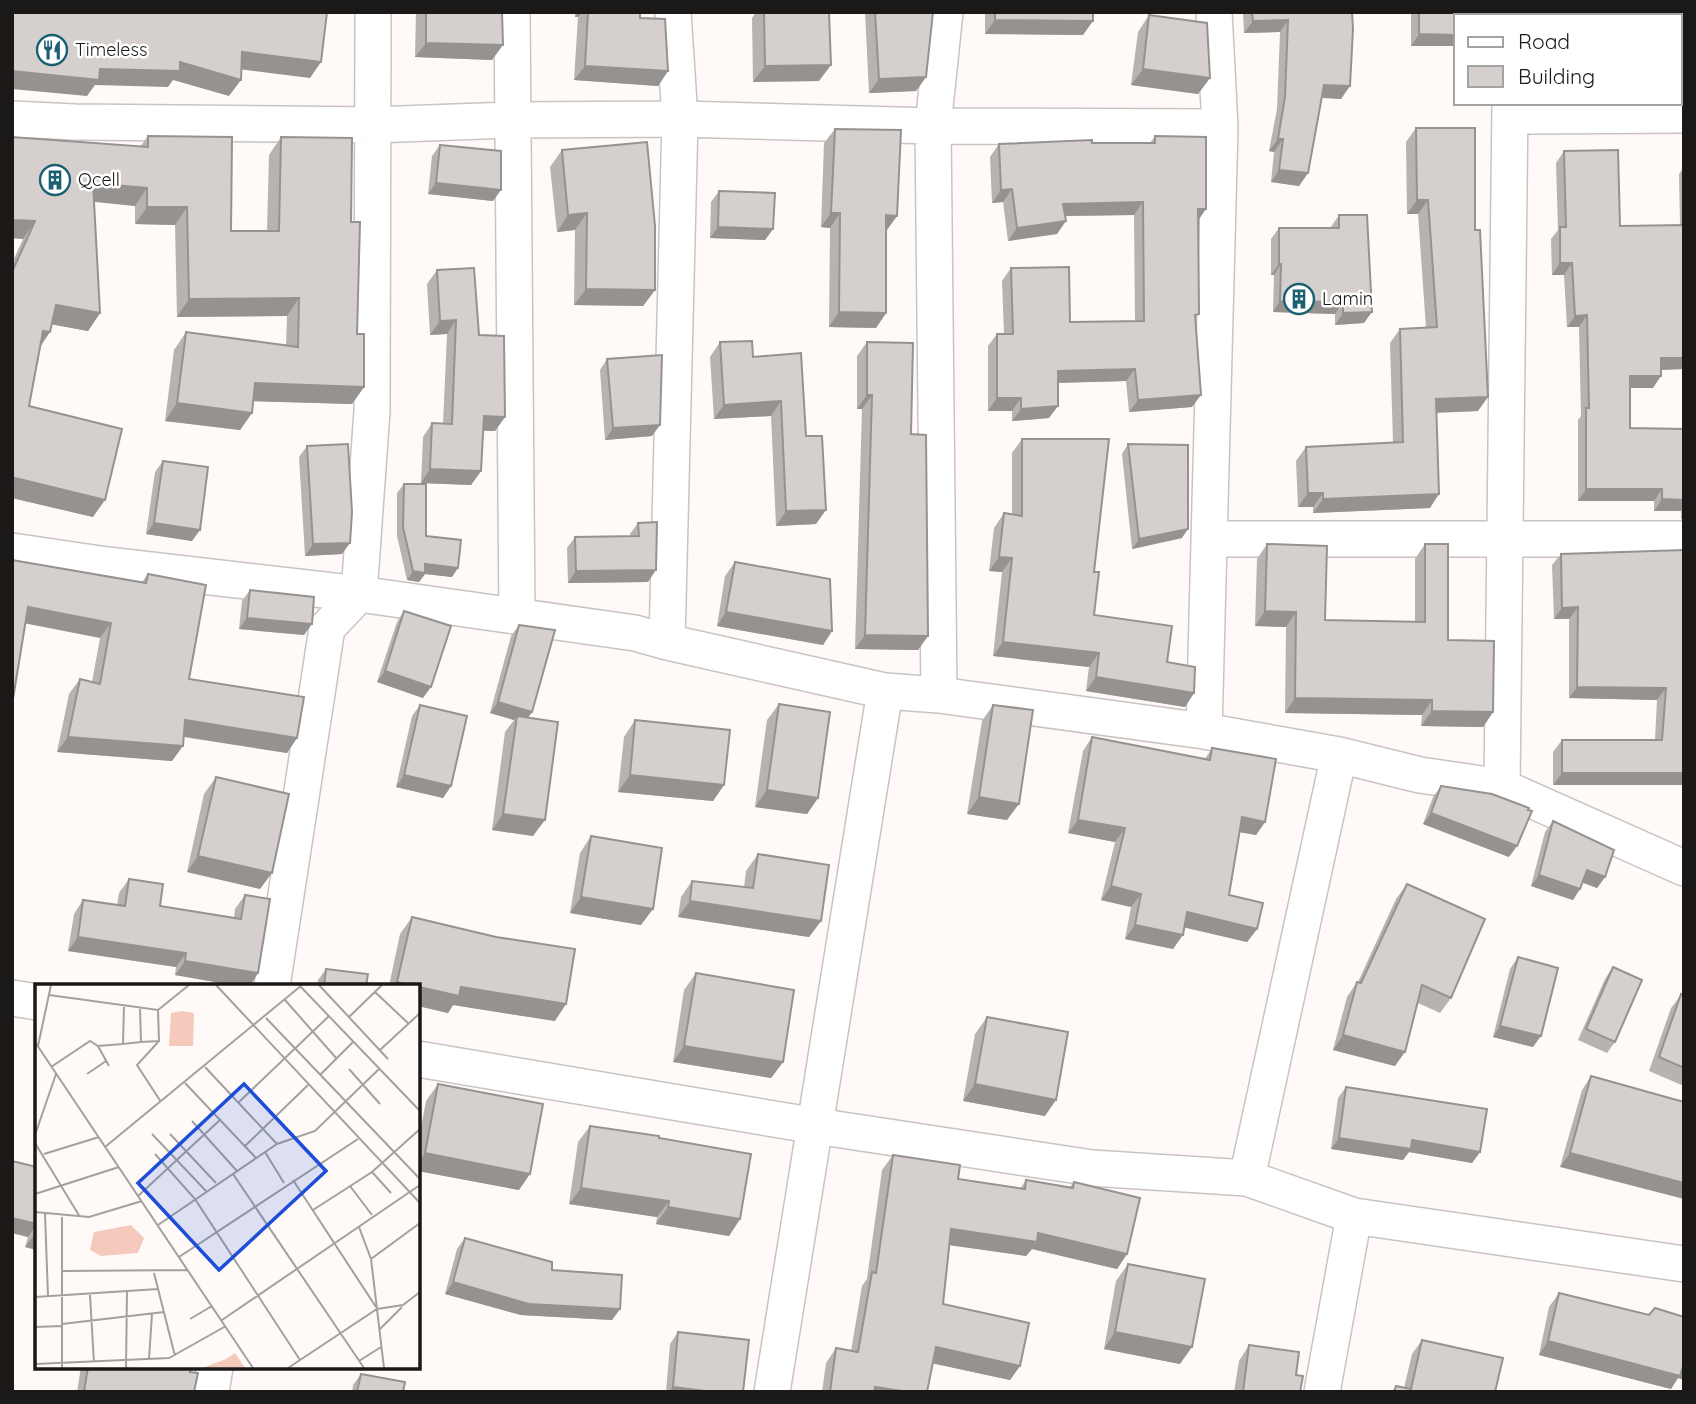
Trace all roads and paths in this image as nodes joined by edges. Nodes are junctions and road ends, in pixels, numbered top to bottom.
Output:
1 (373, 12) edge
2 (512, 12) edge
3 (673, 12) edge
4 (945, 12) edge
5 (1214, 12) edge
6 (1510, 110) edge
7 (1684, 116) edge
8 (12, 119) edge
9 (680, 119) junction
10 (513, 120) junction
11 (373, 125) junction
12 (933, 126) junction
13 (1220, 127) junction
14 (1209, 539) junction
15 (1503, 539) junction
16 (1684, 539) edge
17 (12, 551) edge
18 (359, 594) junction
19 (517, 616) junction
20 (667, 642) junction
21 (885, 691) junction
22 (939, 695) junction
23 (1204, 731) junction
24 (1339, 755) junction
25 (1502, 787) junction
26 (1684, 868) edge
27 (272, 984) edge
28 (12, 998) edge
29 (35, 1002) edge
30 (420, 1059) edge
31 (816, 1126) junction
32 (1247, 1178) junction
33 (1354, 1216) junction
34 (1684, 1264) edge
35 (215, 1369) edge
36 (211, 1392) edge
37 (772, 1392) edge
38 (1322, 1392) edge

1 - 11 street
2 - 10 street
3 - 9 street
4 - 12 street
5 - 13 street
6 - 7 street
6 - 15 street
8 - 11 street
9 - 10 street
9 - 12 street
9 - 20 street
10 - 11 street
10 - 19 street
11 - 18 street
12 - 13 street
12 - 22 street
13 - 14 street
14 - 15 street
14 - 23 street
15 - 16 street
15 - 25 street
17 - 18 street
18 - 19 street
18 - 27 street
19 - 20 street
20 - 21 street
21 - 22 street
21 - 31 street
22 - 23 street
23 - 24 street
24 - 25 street
24 - 32 street
25 - 26 street
28 - 29 street
30 - 31 street
31 - 32 street
31 - 37 street
32 - 33 street
33 - 34 street
33 - 38 street
35 - 36 street

